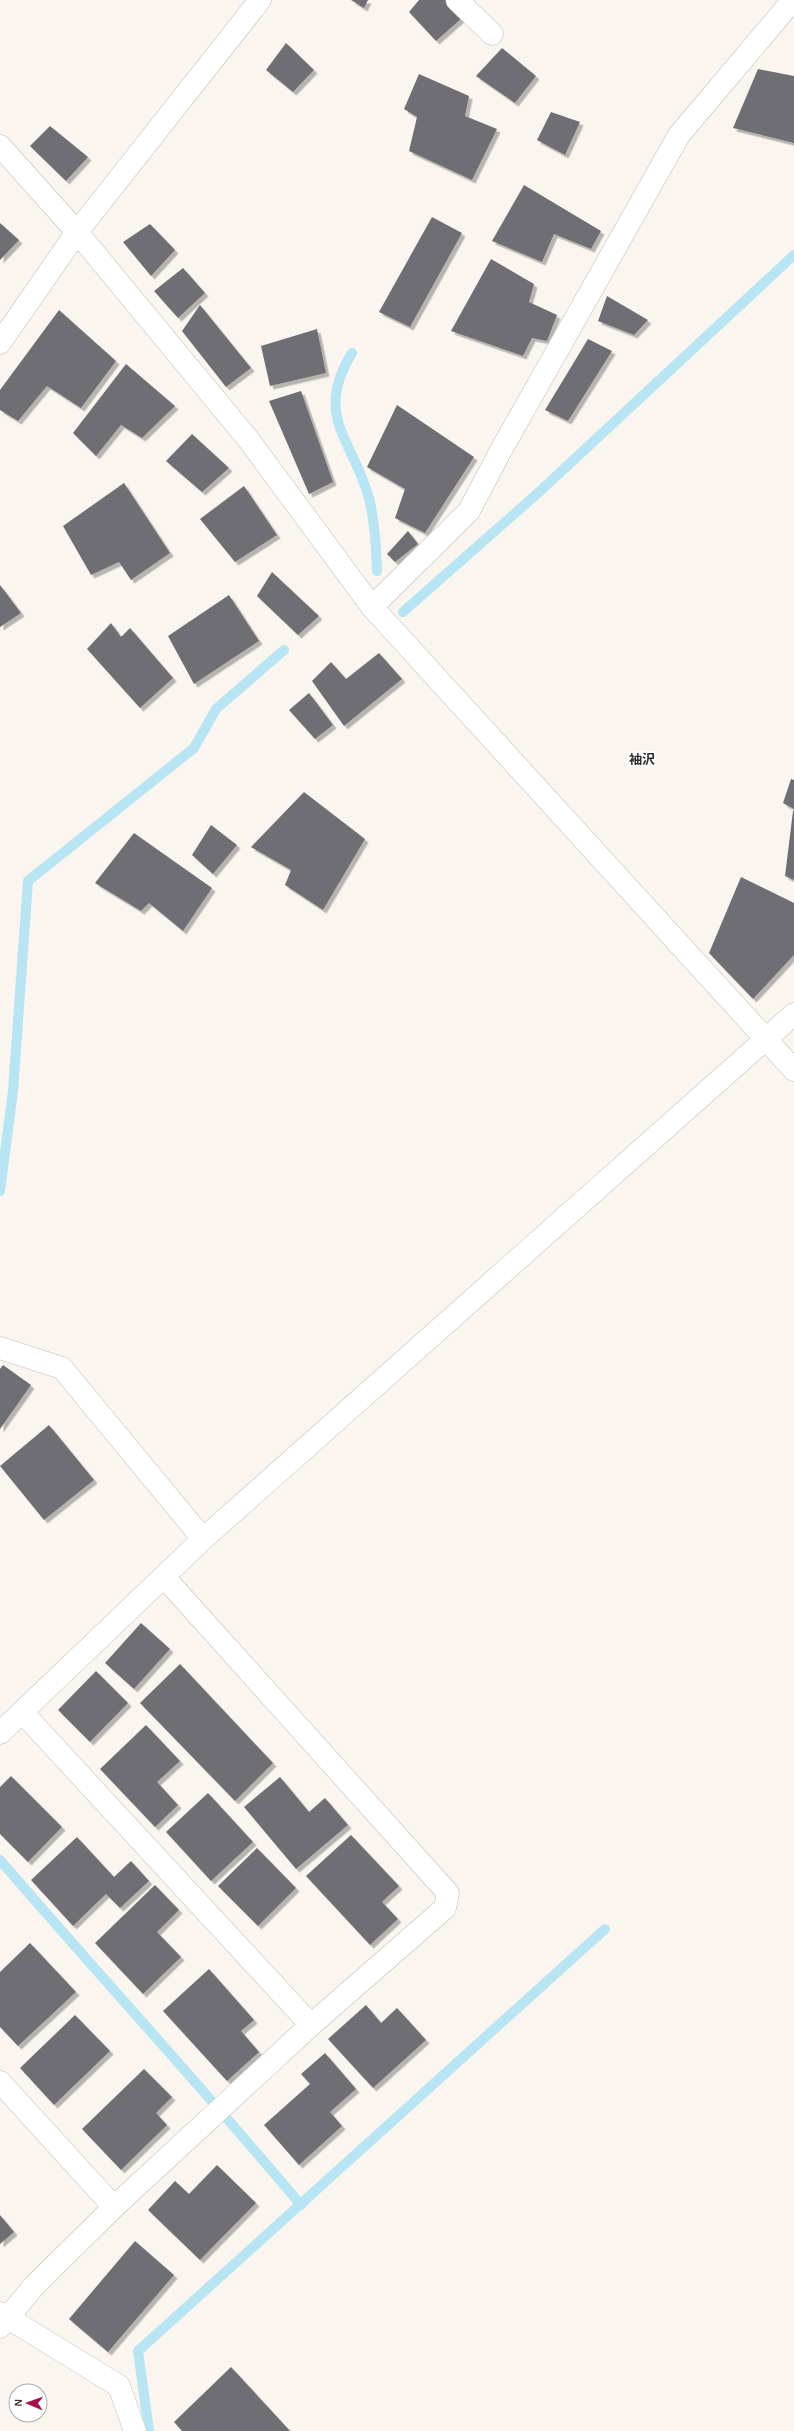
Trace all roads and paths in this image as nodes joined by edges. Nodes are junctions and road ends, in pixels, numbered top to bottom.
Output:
1 (260, 0) edge
2 (456, 0) edge
3 (792, 0) edge
4 (492, 34) dead end
5 (0, 146) edge
6 (78, 232) junction
7 (0, 343) edge
8 (372, 607) junction
9 (794, 1014) edge
10 (766, 1040) junction
11 (794, 1070) edge
12 (0, 1348) edge
13 (203, 1539) junction
14 (164, 1577) junction
15 (22, 1712) junction
16 (0, 1733) edge
17 (311, 2025) junction
18 (0, 2082) edge
19 (114, 2207) junction
20 (3, 2319) edge
21 (135, 2431) edge

1 - 6 street
2 - 4 street
3 - 8 street
5 - 6 street
6 - 7 street
6 - 8 street
8 - 10 street
9 - 10 street
10 - 11 street
10 - 13 street
12 - 13 street
13 - 14 street
14 - 15 street
14 - 17 street
15 - 16 street
15 - 17 street
17 - 19 street
18 - 19 street
19 - 20 street
20 - 21 street

